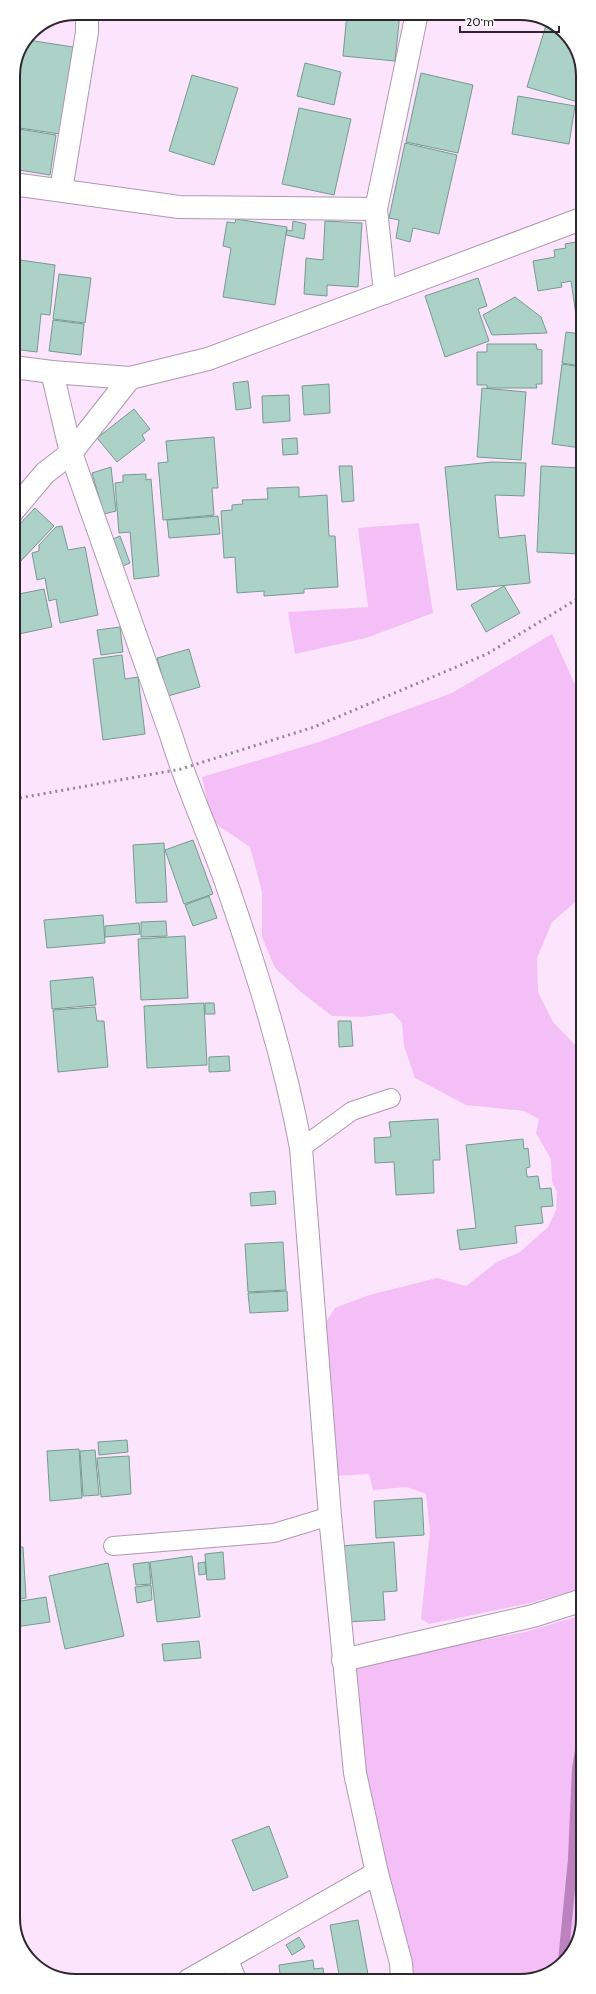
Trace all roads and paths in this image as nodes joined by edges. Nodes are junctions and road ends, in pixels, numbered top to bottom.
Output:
1 (87, 20) edge
2 (416, 20) edge
3 (20, 185) edge
4 (61, 190) junction
5 (376, 208) junction
6 (576, 221) edge
7 (385, 293) junction
8 (20, 368) edge
9 (52, 372) junction
10 (130, 378) junction
11 (71, 453) junction
12 (20, 503) edge
13 (391, 1098) dead end
14 (301, 1148) junction
15 (330, 1516) junction
16 (113, 1546) dead end
17 (576, 1602) edge
18 (344, 1660) junction
19 (377, 1873) junction
20 (228, 1958) junction
21 (200, 1974) edge
22 (235, 1974) edge
23 (402, 1974) edge

1 - 4 street
2 - 5 street
3 - 4 street
4 - 5 street
5 - 7 street
6 - 7 street
7 - 10 street
8 - 9 street
9 - 10 street
9 - 11 street
10 - 11 street
11 - 12 street
11 - 14 street
13 - 14 lane
14 - 15 street
15 - 16 lane
15 - 18 street
17 - 18 street
18 - 19 street
19 - 20 street
19 - 23 street
20 - 21 street
20 - 22 lane

